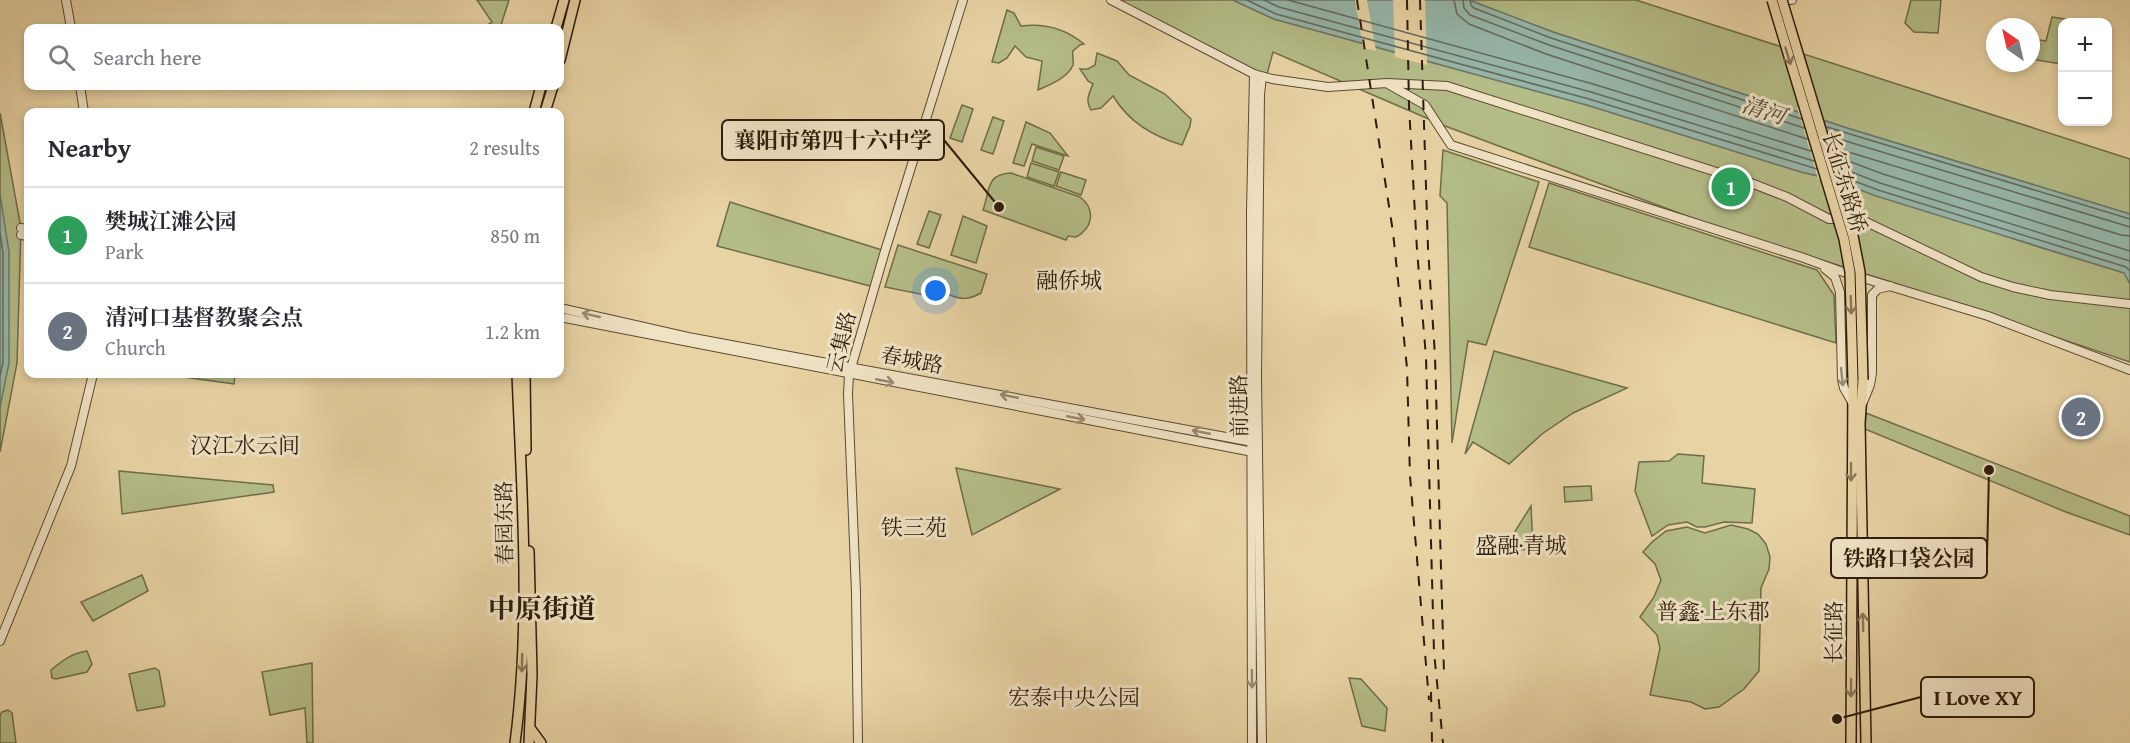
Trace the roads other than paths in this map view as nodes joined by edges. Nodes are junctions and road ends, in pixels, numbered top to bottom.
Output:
1 (66, 0) edge
2 (564, 0) edge
3 (575, 0) edge
4 (963, 0) edge
5 (1111, 0) edge
6 (1772, 0) edge
7 (1782, 0) edge
8 (70, 24) edge
9 (557, 24) edge
10 (564, 44) edge
11 (1237, 66) junction
12 (1258, 76) junction
13 (1272, 79) junction
14 (1387, 83) junction
15 (81, 90) edge
16 (540, 90) edge
17 (552, 90) edge
18 (1256, 93) junction
19 (83, 108) edge
20 (535, 108) edge
21 (547, 108) edge
22 (1819, 264) junction
23 (1840, 271) junction
24 (1872, 280) junction
25 (1891, 286) junction
26 (1840, 292) junction
27 (1872, 295) junction
28 (2130, 304) edge
29 (564, 309) edge
30 (564, 318) edge
31 (2130, 369) edge
32 (850, 370) junction
33 (92, 378) edge
34 (517, 378) edge
35 (525, 378) edge
36 (1858, 380) junction
37 (1852, 402) junction
38 (1861, 408) junction
39 (1254, 443) junction
40 (1254, 452) junction
41 (0, 641) edge
42 (517, 728) junction
43 (530, 728) junction
44 (510, 743) edge
45 (515, 743) edge
46 (529, 743) edge
47 (541, 743) edge
48 (858, 743) edge
49 (1252, 743) edge
50 (1262, 743) edge
51 (1851, 743) edge
52 (1866, 743) edge

1 - 8 street
2 - 9 main road
3 - 10 main road
4 - 32 street, 云集路
5 - 11 street
6 -> 36 main road, 长征东路桥, bridge
7 - 36 main road, 长征东路桥, bridge
11 - 12 street
11 - 18 street
12 - 13 street
12 - 18 street, 前进路
13 - 14 street
13 - 18 street
14 - 22 street
14 - 28 street
15 - 19 street
16 - 20 main road
17 - 21 main road
18 - 39 street, 前进路
22 - 23 street
22 - 26 street
23 - 24 street
23 - 26 street
24 - 25 street
24 - 27 street
25 - 27 street
25 - 31 street
26 -> 37 street
27 - 38 street
32 -> 29 street, 春城路
30 - 32 street, 春城路
39 -> 32 street, 春城路
32 -> 40 street, 春城路
32 - 48 street, 云集路
33 - 41 street
34 -> 42 main road, 春园东路
35 - 43 main road, 春园东路
36 - 37 main road, 长征路
36 - 38 main road, 长征路
37 -> 51 main road, 长征路
52 -> 38 main road, 长征路
39 - 40 street, 前进路
40 -> 49 street, 前进路
40 - 50 street, 前进路
42 - 44 main road
42 - 45 main road, 春园东路
43 - 46 main road, 春园东路
43 - 47 main road

